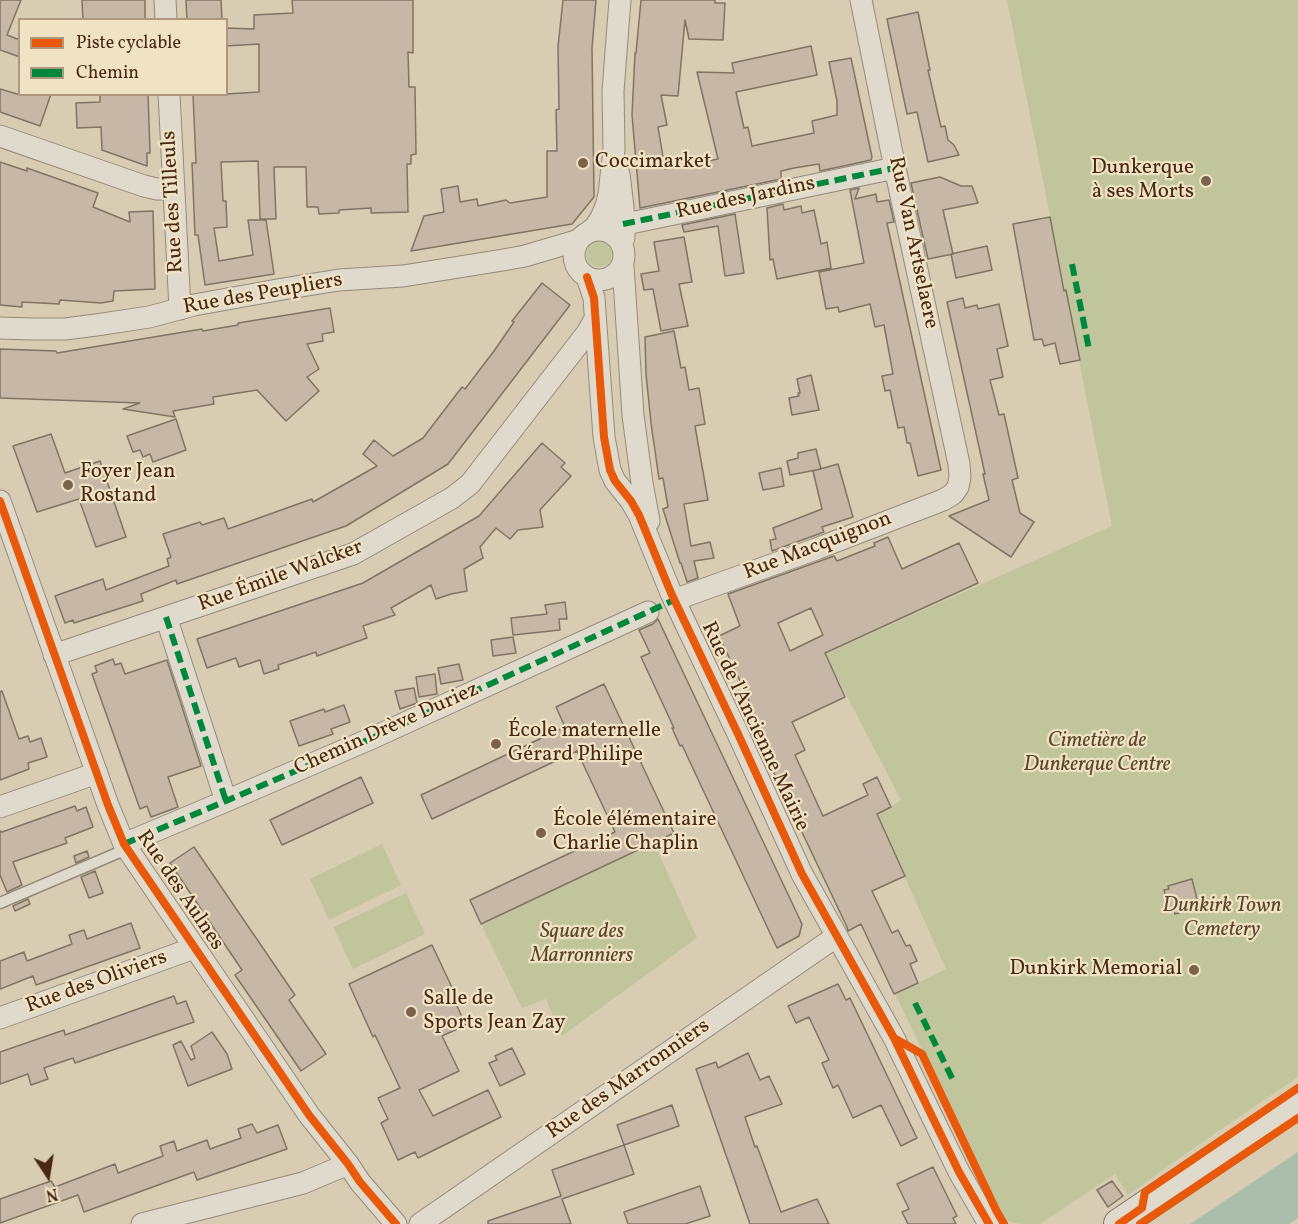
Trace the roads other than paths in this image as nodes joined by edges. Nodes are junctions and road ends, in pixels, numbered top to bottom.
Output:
1 (165, 0) edge
2 (620, 0) edge
3 (861, 0) edge
4 (166, 18) edge
5 (169, 96) edge
6 (0, 136) edge
7 (614, 149) junction
8 (896, 168) junction
9 (174, 189) junction
10 (623, 224) junction
11 (589, 234) junction
12 (525, 256) junction
13 (623, 257) junction
14 (584, 275) junction
15 (180, 309) junction
16 (595, 319) junction
17 (0, 328) edge
18 (638, 453) junction
19 (607, 458) junction
20 (958, 487) joint
21 (0, 501) edge
22 (657, 557) junction
23 (674, 600) junction
24 (648, 612) dead end
25 (166, 617) junction
26 (54, 655) junction
27 (97, 773) junction
28 (226, 801) junction
29 (0, 807) edge
30 (125, 846) junction
31 (0, 903) edge
32 (837, 936) junction
33 (194, 948) junction
34 (0, 1018) edge
35 (1298, 1104) edge
36 (1298, 1118) edge
37 (348, 1164) junction
38 (959, 1172) junction
39 (142, 1224) edge
40 (396, 1224) edge
41 (420, 1224) edge
42 (976, 1224) edge
43 (989, 1224) edge
44 (1119, 1224) edge
45 (1140, 1224) edge

1 - 4 street
2 - 7 street, Rue de l'Ancienne Mairie
3 - 8 street, Rue Van Artselaere
5 - 9 street, Rue des Tilleuls
6 - 9 street
7 - 10 street, Rue de l'Ancienne Mairie
7 - 11 street, Rue de l'Ancienne Mairie
8 - 10 street, Rue des Jardins
8 - 20 street, Rue Van Artselaere
9 - 15 street, Rue des Tilleuls
10 - 11 street, Rue des Jardins
10 - 13 street, Rue de l'Ancienne Mairie
11 - 12 street, Rue des Peupliers
11 - 13 street
11 - 14 street
12 - 14 street, Rue des Peupliers
12 - 15 street, Rue des Peupliers
13 - 14 street
13 - 18 street, Rue de l'Ancienne Mairie
14 - 16 street, Rue de l'Ancienne Mairie
15 - 17 street, Rue des Peupliers
16 - 19 street, Rue de l'Ancienne Mairie
16 - 25 street, Rue Émile Walcker
18 - 19 street
18 - 22 street, Rue de l'Ancienne Mairie
19 - 22 street, Rue de l'Ancienne Mairie
20 - 23 street, Rue Macquignon
21 - 26 street, Rue des Aulnes
22 - 23 street, Rue de l'Ancienne Mairie
23 - 32 street, Rue de l'Ancienne Mairie
24 - 28 street, Chemin Drève Duriez
25 - 26 street, Rue Émile Walcker
25 - 28 street
26 - 27 street, Rue des Aulnes
27 - 29 street
27 - 30 street, Rue des Aulnes
28 - 30 street, Chemin Drève Duriez
30 - 31 lane
30 - 33 street, Rue des Aulnes
32 - 38 street, Rue de l'Ancienne Mairie
32 - 41 street, Rue des Marronniers
33 - 34 street, Rue des Oliviers
33 - 37 street, Rue des Aulnes
35 - 44 main road
36 - 45 main road
37 - 39 street
37 - 40 street, Rue des Aulnes
38 - 42 street, Rue de l'Ancienne Mairie
38 - 43 street, Rue de l'Ancienne Mairie

